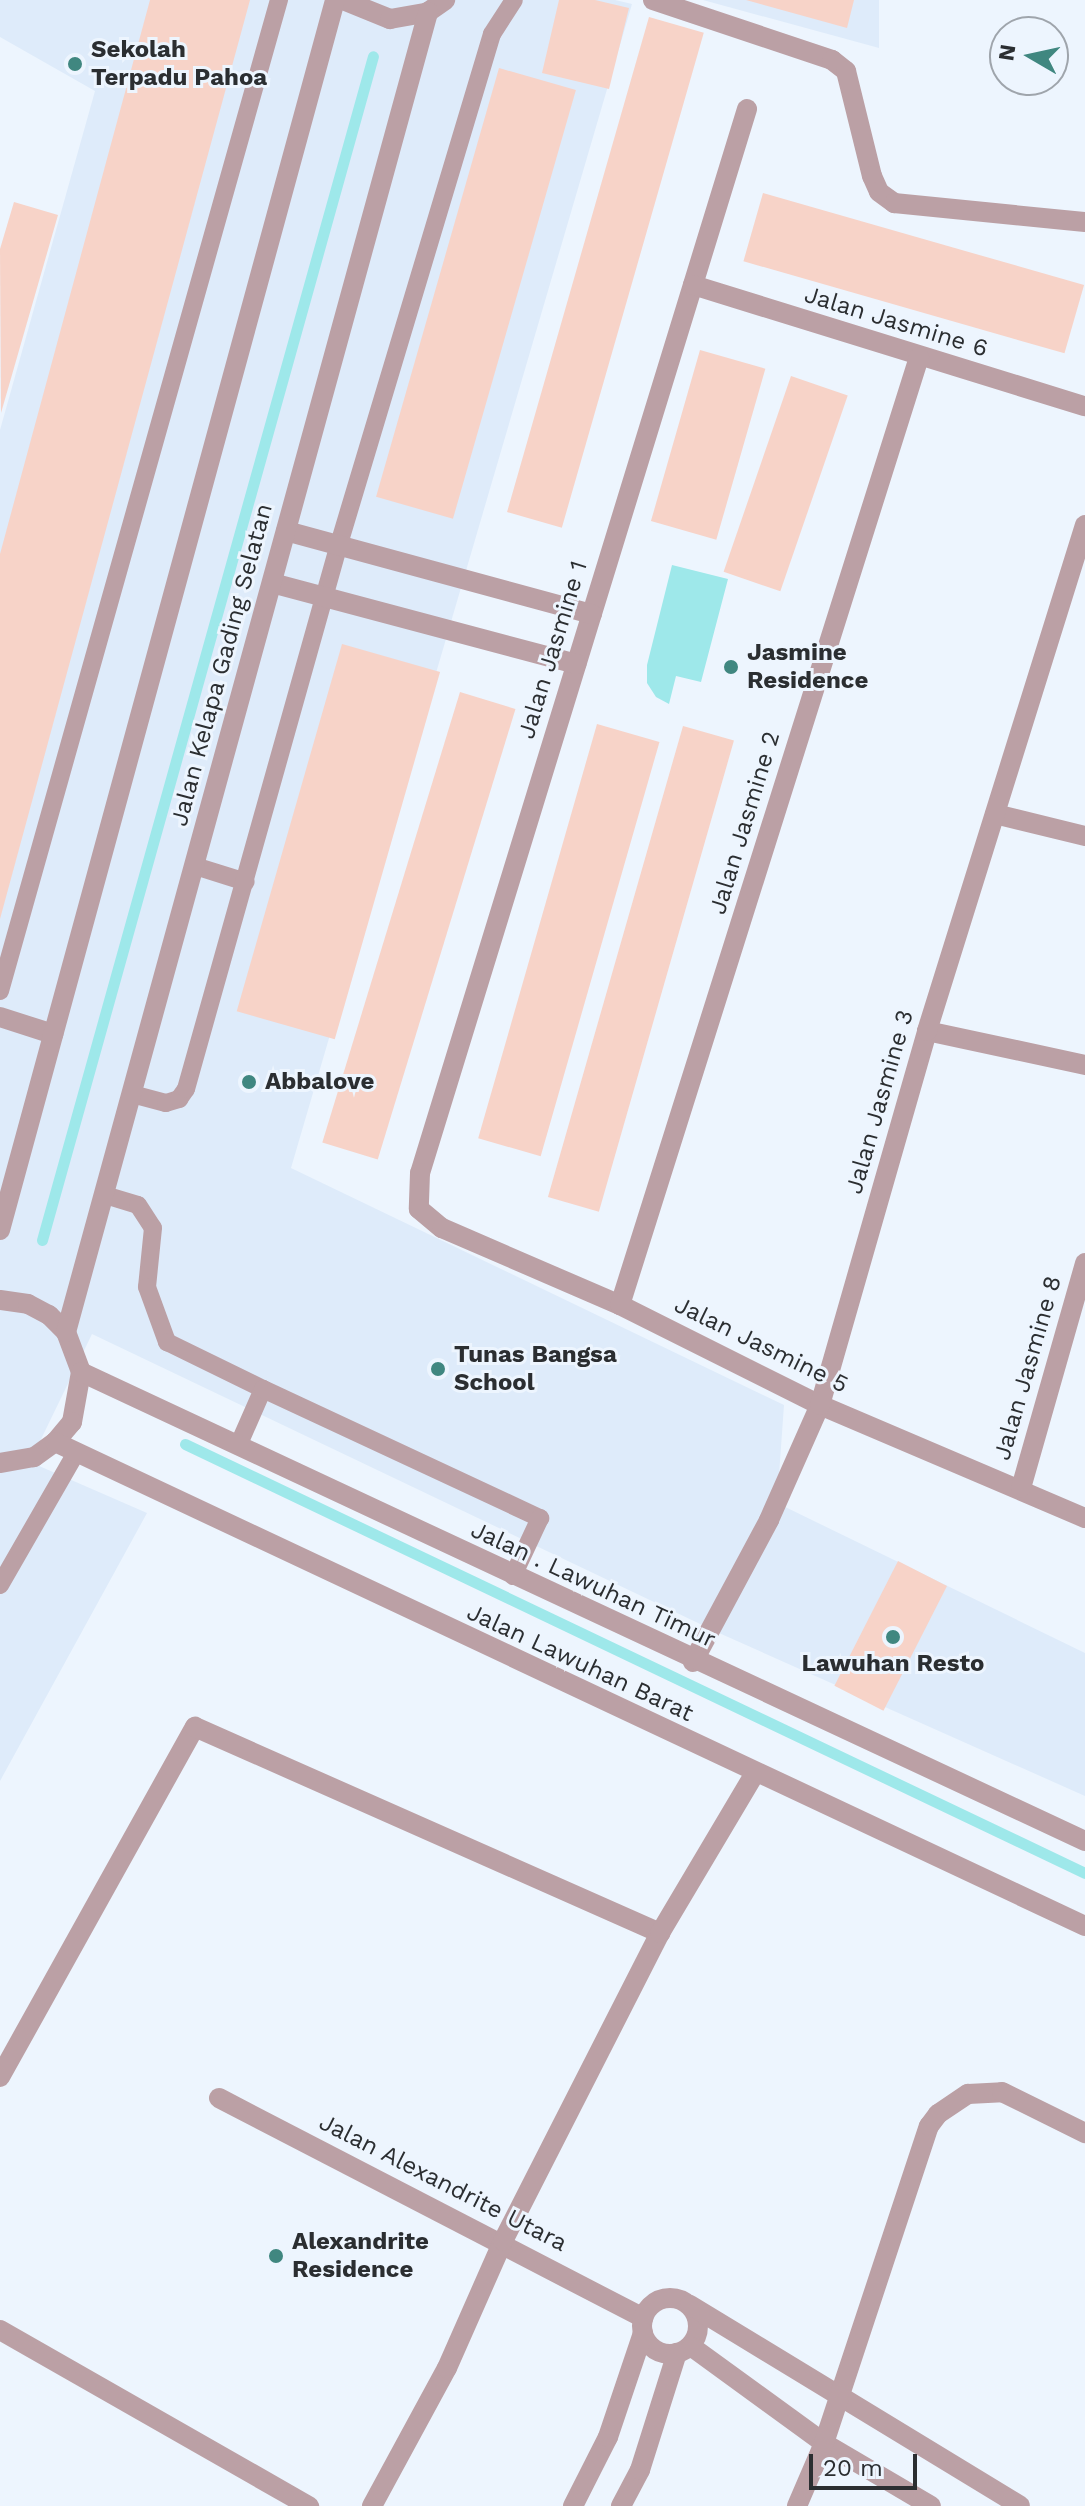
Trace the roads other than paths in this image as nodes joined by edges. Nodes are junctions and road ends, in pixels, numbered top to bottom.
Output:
1 (279, 0) edge
2 (335, 0) edge
3 (343, 0) edge
4 (514, 0) edge
5 (653, 0) edge
6 (436, 6) edge
7 (747, 109) dead end
8 (1085, 222) edge
9 (693, 285) junction
10 (919, 357) junction
11 (1085, 406) edge
12 (1085, 525) edge
13 (286, 531) junction
14 (339, 544) junction
15 (272, 583) junction
16 (326, 596) junction
17 (592, 614) junction
18 (576, 664) junction
19 (995, 814) junction
20 (1085, 836) edge
21 (195, 866) junction
22 (246, 882) junction
23 (0, 991) edge
24 (0, 1017) edge
25 (927, 1031) junction
26 (53, 1034) junction
27 (1085, 1065) edge
28 (132, 1094) junction
29 (105, 1195) junction
30 (419, 1209) joint
31 (0, 1230) edge
32 (1085, 1263) edge
33 (0, 1300) edge
34 (620, 1305) junction
35 (66, 1332) junction
36 (81, 1372) junction
37 (263, 1389) junction
38 (820, 1405) junction
39 (55, 1442) junction
40 (238, 1446) junction
41 (76, 1453) junction
42 (3, 1469) edge
43 (1021, 1488) junction
44 (1085, 1518) edge
45 (513, 1576) junction
46 (0, 1585) edge
47 (693, 1662) junction
48 (754, 1775) junction
49 (1085, 1841) edge
50 (1085, 1926) edge
51 (660, 1933) junction
52 (0, 2077) edge
53 (219, 2098) dead end
54 (1085, 2133) edge
55 (503, 2241) junction
56 (690, 2305) junction
57 (643, 2326) junction
58 (0, 2330) edge
59 (685, 2350) junction
60 (840, 2394) junction
61 (824, 2443) junction
62 (309, 2506) edge
63 (372, 2506) edge
64 (573, 2506) edge
65 (621, 2506) edge
66 (797, 2506) edge
67 (931, 2506) edge
68 (1020, 2506) edge

1 - 23 lane
2 - 26 street
3 - 6 street
4 - 14 lane
5 - 8 street
6 - 13 street, Jalan Kelapa Gading Selatan
7 - 9 street, Jalan Jasmine 1
9 - 10 street, Jalan Jasmine 6
9 - 17 street, Jalan Jasmine 1
10 - 11 street, Jalan Jasmine 6
10 - 34 street, Jalan Jasmine 2
12 - 19 street, Jalan Jasmine 3
13 - 14 street
13 - 15 street, Jalan Kelapa Gading Selatan
14 - 16 lane
14 - 17 street
15 - 16 street
15 - 21 street, Jalan Kelapa Gading Selatan
16 - 18 street
16 - 22 lane
17 - 18 street, Jalan Jasmine 1
18 - 30 street, Jalan Jasmine 1
19 - 20 street
19 - 25 street, Jalan Jasmine 3
21 - 22 lane
21 - 28 street, Jalan Kelapa Gading Selatan
22 - 28 lane
24 - 26 street
25 - 27 street
25 - 38 street, Jalan Jasmine 3
26 - 31 street
28 - 29 street, Jalan Kelapa Gading Selatan
29 - 35 street, Jalan Kelapa Gading Selatan
29 - 37 lane
30 - 34 street, Jalan Jasmine 5
32 - 43 street, Jalan Jasmine 8
33 - 35 street
34 - 38 street, Jalan Jasmine 5
35 - 36 street
36 - 39 street
36 - 40 street, Jalan . Lawuhan Timur
37 - 40 lane
37 - 45 lane
38 - 43 street, Jalan Jasmine 5
38 - 47 street, Jalan Jasmine 3
39 - 41 street, Jalan Lawuhan Barat
39 - 42 street
40 - 45 street, Jalan . Lawuhan Timur
41 - 46 lane
41 - 48 street, Jalan Lawuhan Barat
43 - 44 street, Jalan Jasmine 5
45 - 47 street, Jalan . Lawuhan Timur
47 - 49 street, Jalan . Lawuhan Timur
48 - 50 street, Jalan Lawuhan Barat
48 - 51 street
51 - 52 street
51 - 55 street
53 - 55 street, Jalan Alexandrite Utara
54 - 60 street
55 - 57 street, Jalan Alexandrite Utara
55 - 63 street
56 - 57 street
56 - 59 street
56 - 60 street
57 - 59 street
57 - 64 street
58 - 62 street
59 - 61 street
59 - 65 street
60 - 61 street
60 - 68 street
61 - 66 street
61 - 67 street

